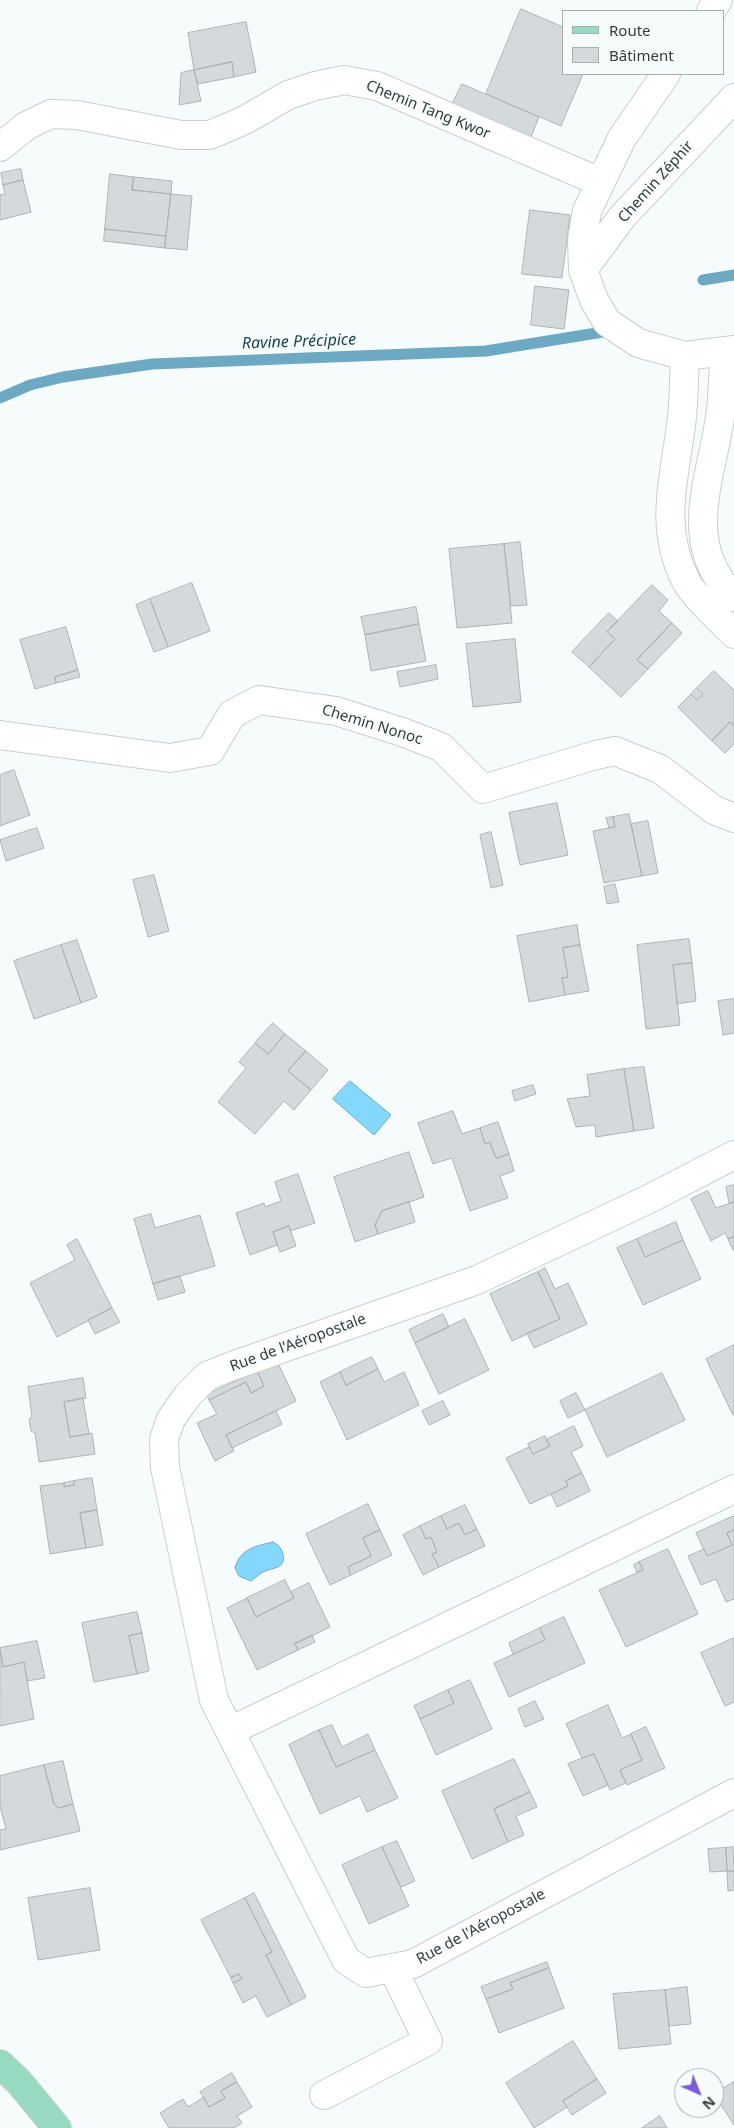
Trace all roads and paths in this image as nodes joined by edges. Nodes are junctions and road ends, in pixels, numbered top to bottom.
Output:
1 (665, 75) edge
2 (734, 98) edge
3 (0, 147) edge
4 (600, 182) junction
5 (583, 270) junction
6 (729, 351) edge
7 (685, 356) junction
8 (734, 597) edge
9 (734, 634) edge
10 (0, 735) edge
11 (734, 818) edge
12 (734, 1155) edge
13 (734, 1489) edge
14 (230, 1731) junction
15 (734, 1793) edge
16 (393, 1969) junction
17 (0, 2064) edge
18 (324, 2095) dead end
19 (57, 2128) edge

1 - 4 street
2 - 5 street, Chemin Zéphir
3 - 4 street, Chemin Tang Kwor
4 - 5 street
5 - 7 street
6 - 7 street
6 - 8 street
7 - 9 street
10 - 11 street, Chemin Nonoc
12 - 14 street, Rue de l'Aéropostale
13 - 14 street
14 - 16 street, Rue de l'Aéropostale
15 - 16 street, Rue de l'Aéropostale
16 - 18 street
17 - 19 main road

